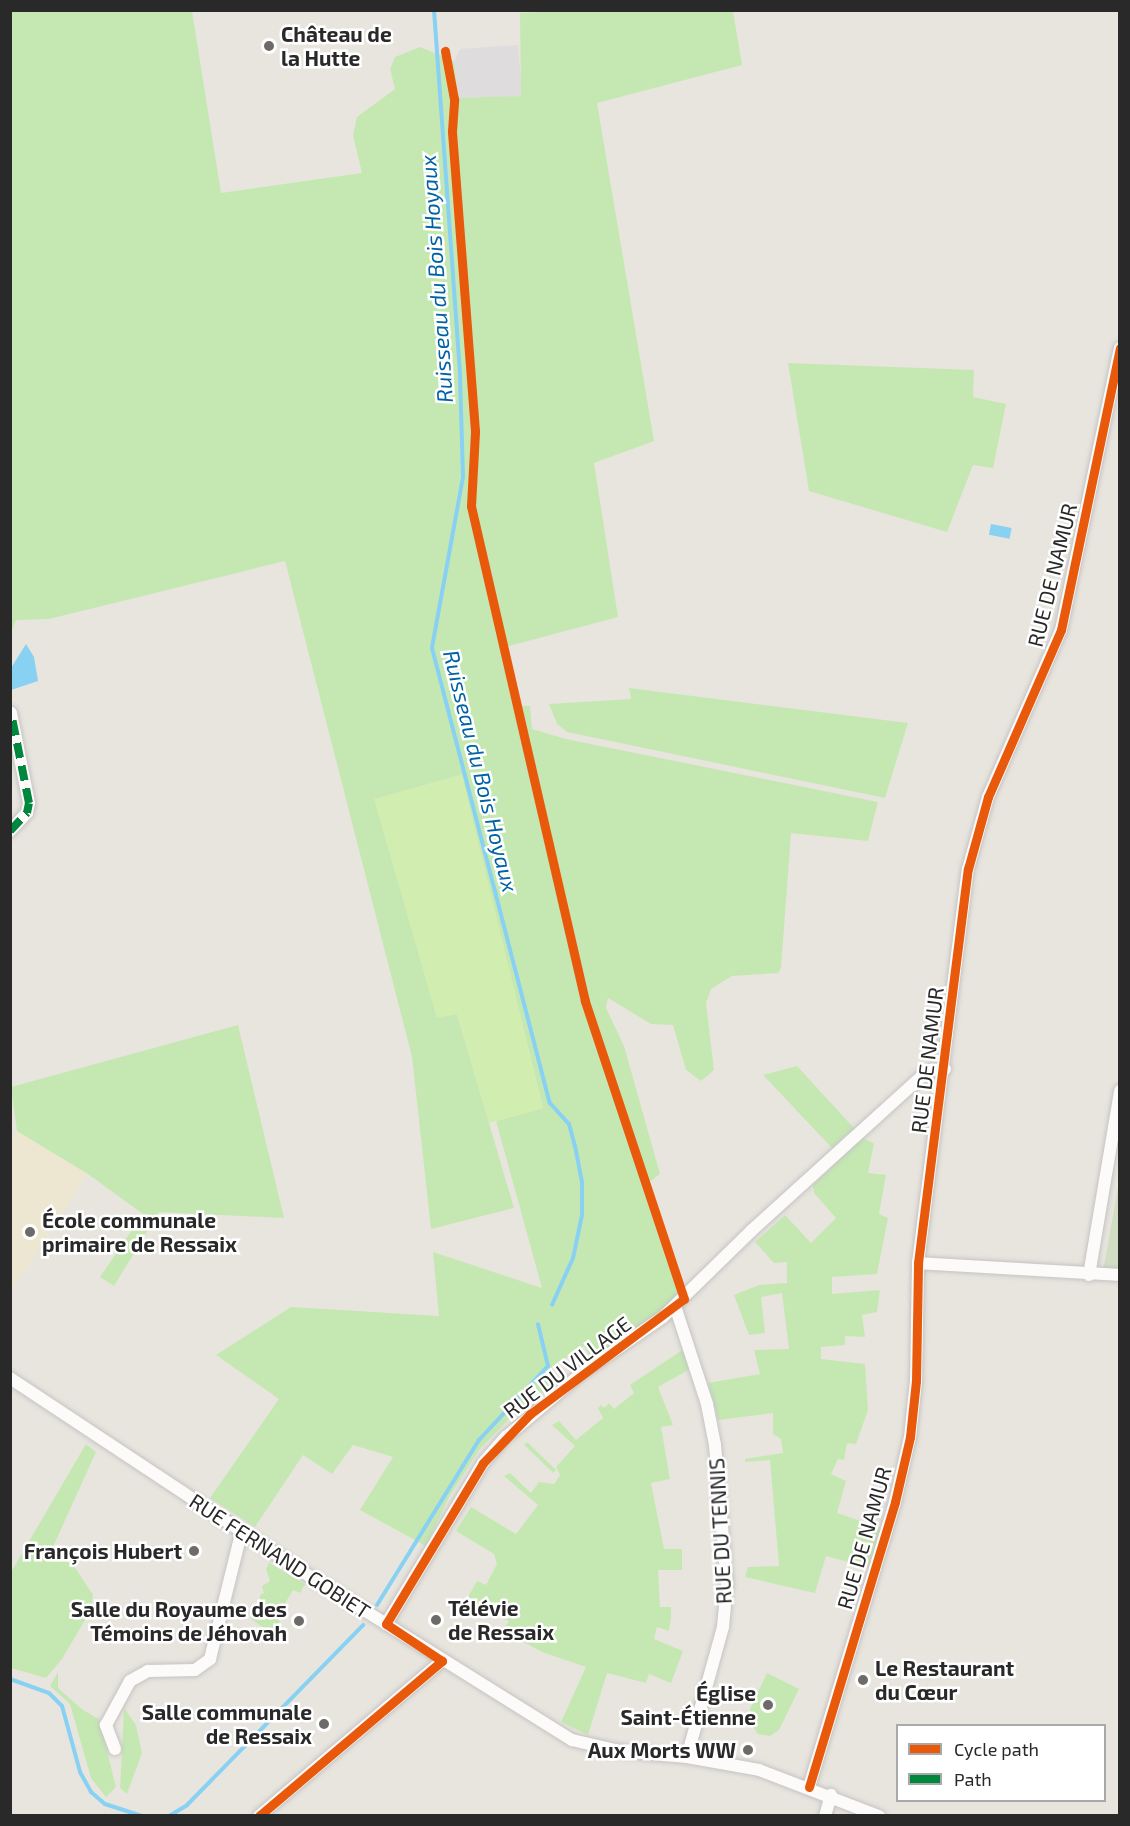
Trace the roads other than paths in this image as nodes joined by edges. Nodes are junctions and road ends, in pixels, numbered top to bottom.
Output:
1 (1119, 348) edge
2 (11, 713) edge
3 (14, 748) edge
4 (10, 831) edge
5 (945, 1069) junction
6 (1119, 1091) edge
7 (918, 1263) junction
8 (1089, 1275) junction
9 (1119, 1275) edge
10 (680, 1302) junction
11 (10, 1378) edge
12 (242, 1530) junction
13 (386, 1624) junction
14 (442, 1661) junction
15 (115, 1749) dead end
16 (687, 1757) junction
17 (809, 1787) junction
18 (831, 1795) junction
19 (259, 1815) edge
20 (825, 1815) edge
21 (879, 1815) edge

1 - 5 street, RUE DE NAMUR
2 - 3 street
3 - 4 street
5 - 7 street, RUE DE NAMUR
5 - 10 street, RUE DU VILLAGE
6 - 8 street
7 - 8 street
7 - 17 street, RUE DE NAMUR
8 - 9 street
10 - 13 street, RUE DU VILLAGE
10 - 16 street, RUE DU TENNIS
11 - 12 street, RUE FERNAND GOBIET
12 - 13 street, RUE FERNAND GOBIET
12 - 15 street
13 - 14 street, RUE FERNAND GOBIET
14 - 16 street, RUE FERNAND GOBIET
14 - 19 street
16 - 17 street, RUE FERNAND GOBIET
17 - 18 street, RUE FERNAND GOBIET
18 - 20 street
18 - 21 street, RUE FERNAND GOBIET

